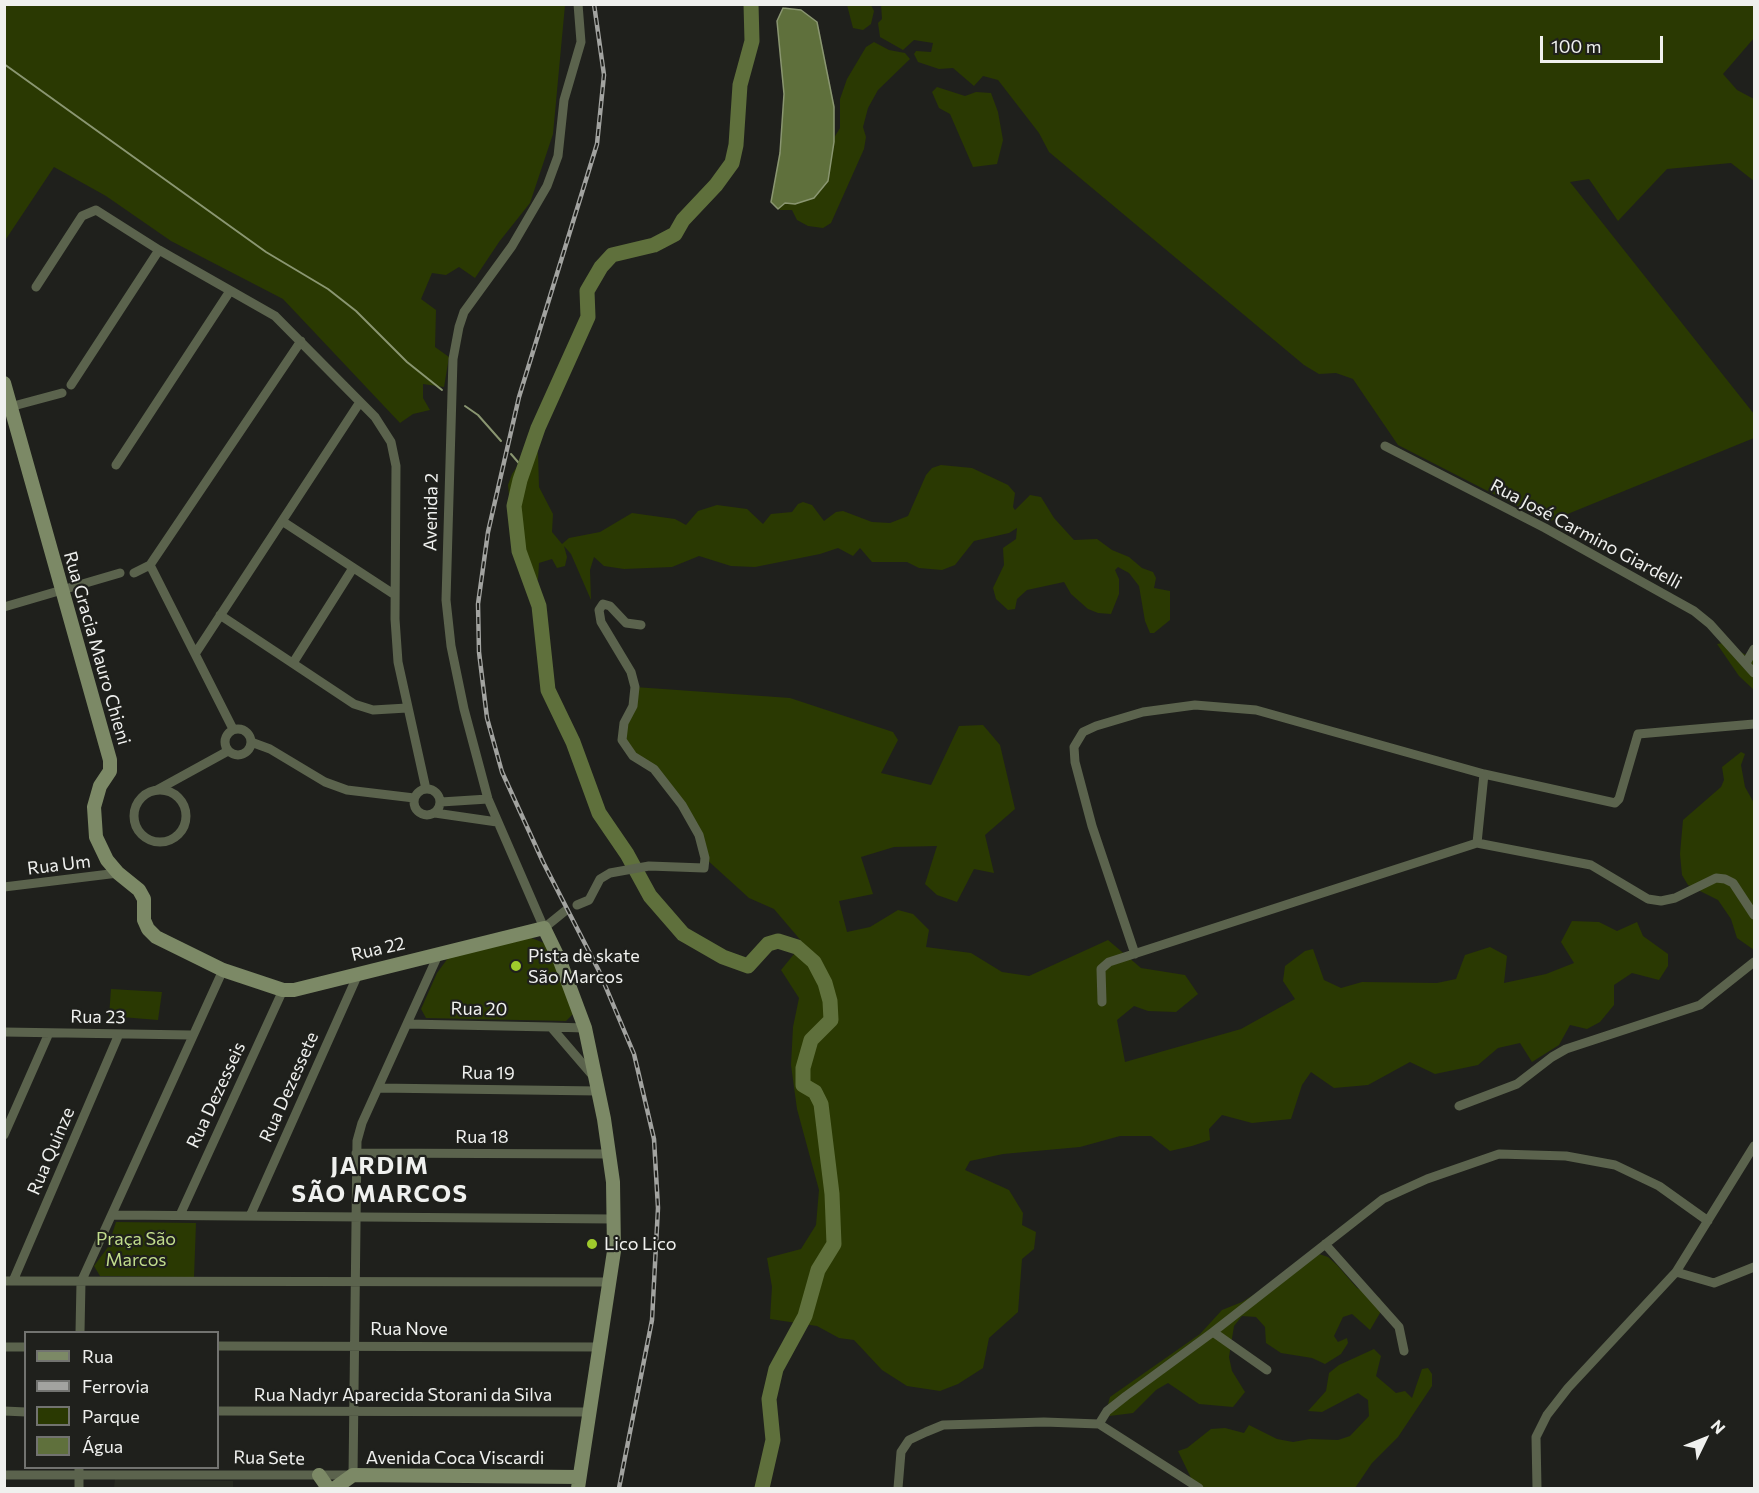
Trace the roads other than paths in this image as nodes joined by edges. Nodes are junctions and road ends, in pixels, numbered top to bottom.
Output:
1 (578, 4) edge
2 (159, 250) junction
3 (36, 287) dead end
4 (230, 291) junction
5 (301, 341) junction
6 (4, 383) edge
7 (71, 384) dead end
8 (62, 393) dead end
9 (360, 402) junction
10 (8, 407) edge
11 (1385, 446) dead end
12 (116, 465) dead end
13 (282, 521) junction
14 (150, 565) junction
15 (353, 568) junction
16 (120, 573) dead end
17 (134, 573) dead end
18 (61, 590) junction
19 (395, 595) junction
20 (4, 606) edge
21 (220, 615) junction
22 (641, 625) dead end
23 (1755, 649) edge
24 (195, 654) junction
25 (292, 663) junction
26 (1746, 663) junction
27 (1755, 673) edge
28 (407, 708) junction
29 (1755, 724) edge
30 (233, 729) junction
31 (251, 742) junction
32 (228, 751) junction
33 (1484, 774) junction
34 (426, 789) junction
35 (157, 790) junction
36 (414, 798) junction
37 (488, 799) junction
38 (441, 802) junction
39 (435, 813) junction
40 (497, 822) junction
41 (1477, 843) junction
42 (118, 873) junction
43 (4, 887) edge
44 (577, 905) dead end
45 (565, 910) dead end
46 (1755, 915) edge
47 (544, 928) junction
48 (439, 953) junction
49 (1135, 954) junction
50 (1755, 962) edge
51 (223, 970) junction
52 (359, 972) junction
53 (283, 990) junction
54 (1102, 1002) dead end
55 (407, 1024) junction
56 (551, 1027) junction
57 (585, 1028) junction
58 (4, 1032) edge
59 (49, 1033) junction
60 (119, 1034) junction
61 (191, 1035) junction
62 (597, 1085) junction
63 (378, 1088) junction
64 (1459, 1106) dead end
65 (4, 1136) edge
66 (1755, 1146) edge
67 (356, 1153) junction
68 (609, 1154) junction
69 (113, 1215) junction
70 (180, 1215) junction
71 (250, 1215) junction
72 (354, 1216) junction
73 (613, 1219) junction
74 (1708, 1221) junction
75 (1326, 1244) junction
76 (1755, 1267) edge
77 (1676, 1272) junction
78 (9, 1281) edge
79 (354, 1281) junction
80 (81, 1282) junction
81 (610, 1282) junction
82 (80, 1331) edge
83 (1213, 1332) junction
84 (219, 1346) edge
85 (354, 1346) junction
86 (4, 1347) edge
87 (24, 1347) edge
88 (600, 1347) junction
89 (1404, 1351) dead end
90 (1267, 1370) dead end
91 (354, 1410) junction
92 (4, 1411) edge
93 (219, 1411) edge
94 (24, 1412) edge
95 (588, 1412) junction
96 (1099, 1424) junction
97 (79, 1471) edge
98 (4, 1475) edge
99 (319, 1475) junction
100 (353, 1475) junction
101 (578, 1483) edge
102 (79, 1488) edge
103 (328, 1488) edge
104 (335, 1488) edge
105 (898, 1488) edge
106 (1199, 1488) edge
107 (1537, 1488) edge

1 - 37 street, Avenida 2
2 - 3 street
2 - 4 street
2 - 7 street
4 - 5 street
4 - 12 street
5 - 9 street
5 - 14 street
6 - 10 street, Rua Gracia Mauro Chieni
8 - 10 street
9 - 13 street
9 - 19 street
10 - 18 street, Rua Gracia Mauro Chieni
11 - 26 street, Rua José Carmino Giardelli
13 - 15 street
13 - 21 street
14 - 17 street
14 - 24 street
15 - 19 street
15 - 25 street
16 - 18 street
18 - 20 street
18 - 42 street, Rua Gracia Mauro Chieni
19 - 28 street
21 - 24 street
21 - 25 street
22 - 44 street
23 - 26 street
24 - 30 street
25 - 28 street
26 - 27 street, Rua José Carmino Giardelli
28 - 34 street
29 - 33 street
30 - 31 street
30 - 32 street
31 - 32 street
31 - 36 street
32 - 35 street
33 - 41 street
33 - 49 street
34 - 36 street
34 - 38 street
35 - 35 street
36 - 39 street
37 - 38 street
37 - 40 street, Avenida 2
38 - 39 street
39 - 40 street
40 - 47 street, Avenida 2
41 - 46 street
41 - 49 street
42 - 43 street, Rua Um
42 - 51 street, Rua Gracia Mauro Chieni
45 - 47 street
47 - 48 street, Rua 22
47 - 57 street, Avenida 2
48 - 52 street, Rua 22
48 - 55 street
49 - 54 street
50 - 64 street
51 - 53 street, Rua 22
51 - 61 street
52 - 53 street, Rua 22
52 - 71 street, Rua Dezessete
53 - 70 street, Rua Dezesseis
55 - 56 street, Rua 20
55 - 63 street
56 - 57 street, Rua 20
56 - 62 street
57 - 62 street, Avenida 2
58 - 59 street, Rua 23
59 - 60 street, Rua 23
59 - 65 street
60 - 61 street, Rua 23
60 - 78 street, Rua Quinze
61 - 69 street
62 - 63 street, Rua 19
62 - 68 street, Avenida 2
63 - 67 street
66 - 74 street
67 - 68 street, Rua 18
67 - 72 street
68 - 73 street, Avenida 2
69 - 70 street
69 - 80 street
70 - 71 street
71 - 72 street
72 - 73 street
72 - 79 street
73 - 81 street, Avenida 2
74 - 75 street
74 - 77 street
75 - 83 street
75 - 89 street
76 - 77 street
77 - 107 street
78 - 80 street
79 - 80 street
79 - 81 street
79 - 85 street
80 - 82 street
81 - 88 street, Avenida 2
83 - 90 street
83 - 96 street
84 - 85 street, Rua Nove
85 - 88 street, Rua Nove
85 - 91 street
86 - 87 street
88 - 95 street, Avenida 2
91 - 93 street, Rua Nadyr Aparecida Storani da Silva
91 - 95 street, Rua Nadyr Aparecida Storani da Silva
91 - 100 street
92 - 94 street
95 - 101 street, Avenida 2
96 - 105 street
96 - 106 street
97 - 98 street, Rua Sete
97 - 99 street, Rua Sete
97 - 102 street
99 - 100 street, Rua Sete
99 - 103 street
100 - 101 street, Avenida Coca Viscardi
100 - 104 street, Avenida Coca Viscardi

